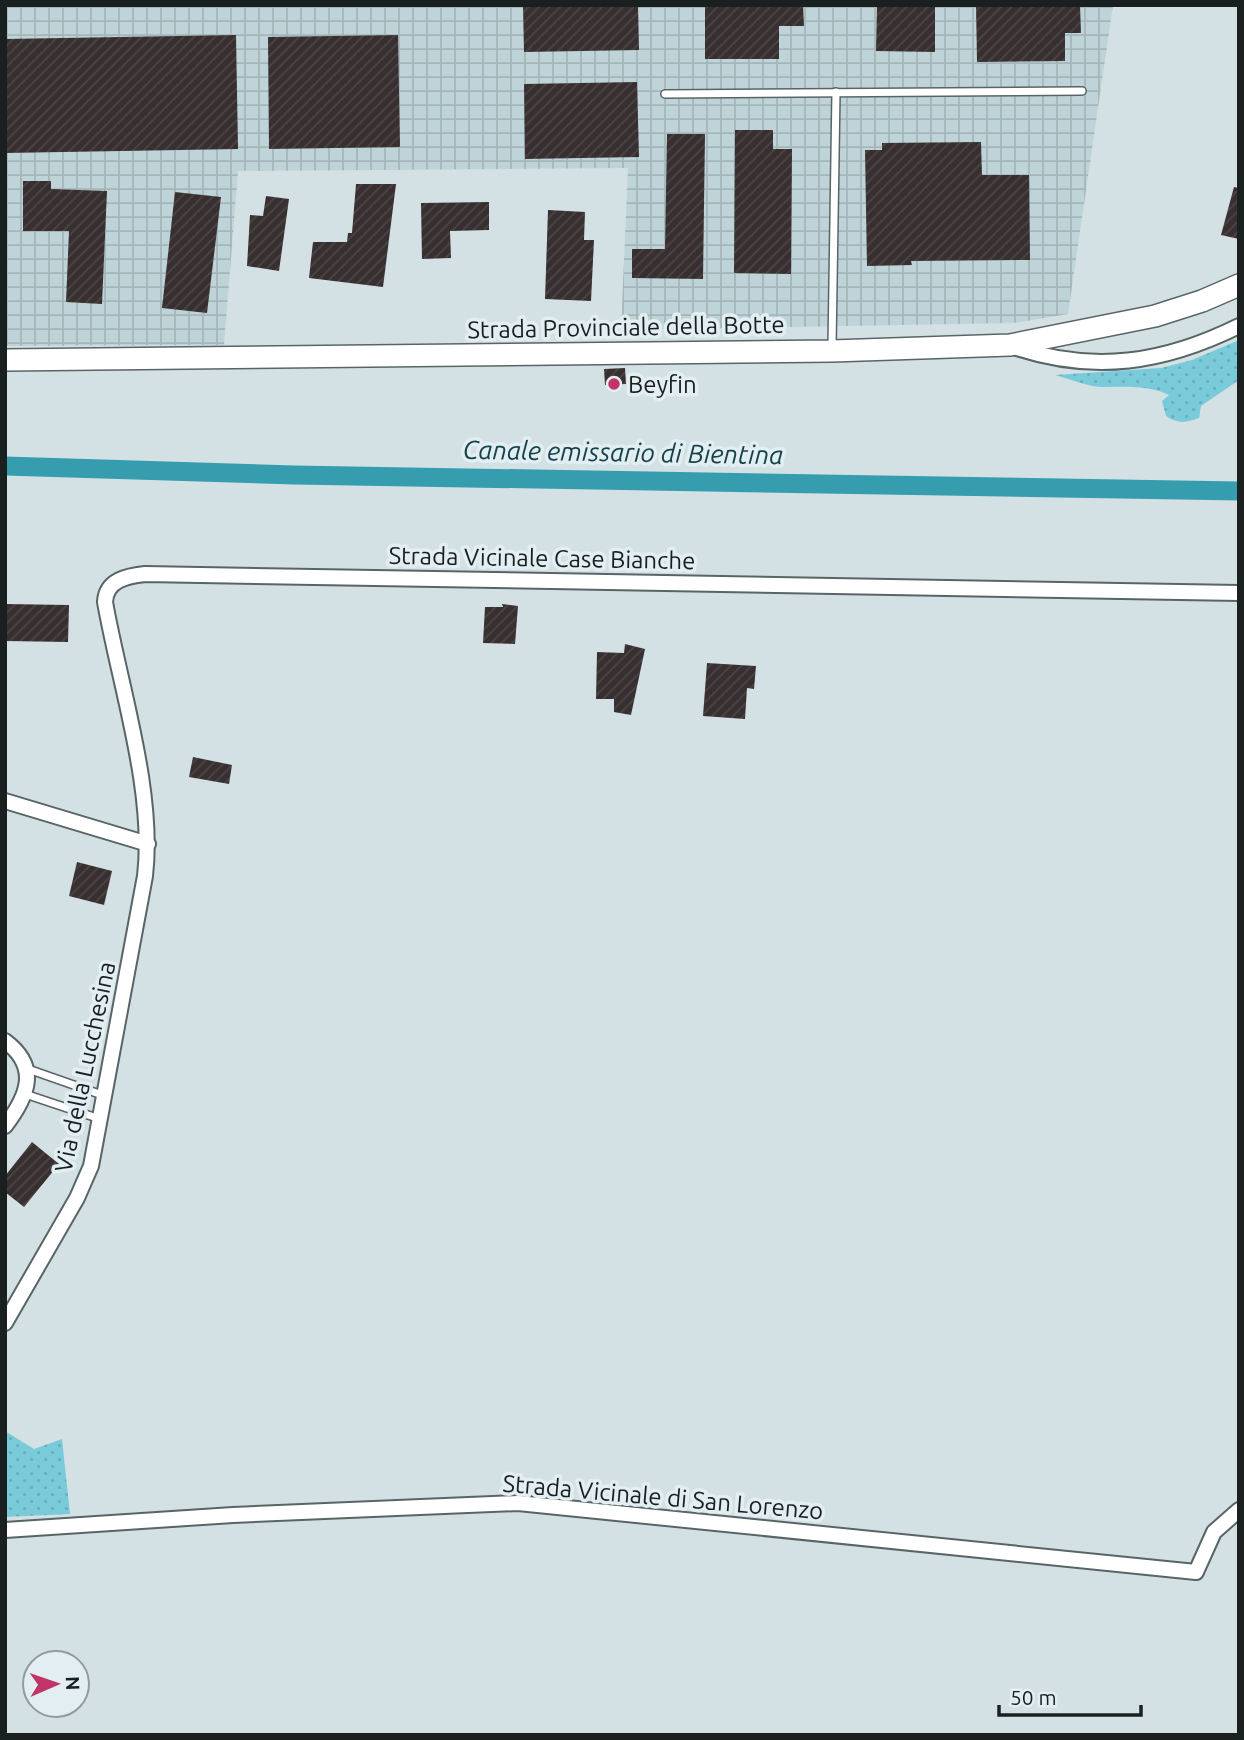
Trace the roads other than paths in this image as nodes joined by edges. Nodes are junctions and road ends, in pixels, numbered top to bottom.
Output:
1 (1082, 91) dead end
2 (836, 92) junction
3 (665, 94) dead end
4 (1239, 285) edge
5 (1239, 326) edge
6 (1010, 345) junction
7 (832, 351) junction
8 (5, 360) edge
9 (1239, 593) edge
10 (5, 801) edge
11 (148, 844) junction
12 (5, 1041) edge
13 (28, 1069) junction
14 (24, 1094) junction
15 (106, 1096) junction
16 (101, 1119) junction
17 (5, 1126) edge
18 (5, 1322) edge
19 (1239, 1510) edge
20 (5, 1530) edge

1 - 2 lane
2 - 3 lane
2 - 7 lane
4 - 6 main road, Strada Provinciale della Botte
5 - 6 street
6 - 7 main road, Strada Provinciale della Botte
7 - 8 main road, Strada Provinciale della Botte
9 - 11 street, Strada Vicinale Case Bianche
10 - 11 street
11 - 15 street, Via della Lucchesina
12 - 13 street
13 - 14 street
13 - 15 lane
14 - 16 lane
14 - 17 street
15 - 16 street, Via della Lucchesina
16 - 18 street, Via della Lucchesina
19 - 20 street, Strada Vicinale di San Lorenzo

